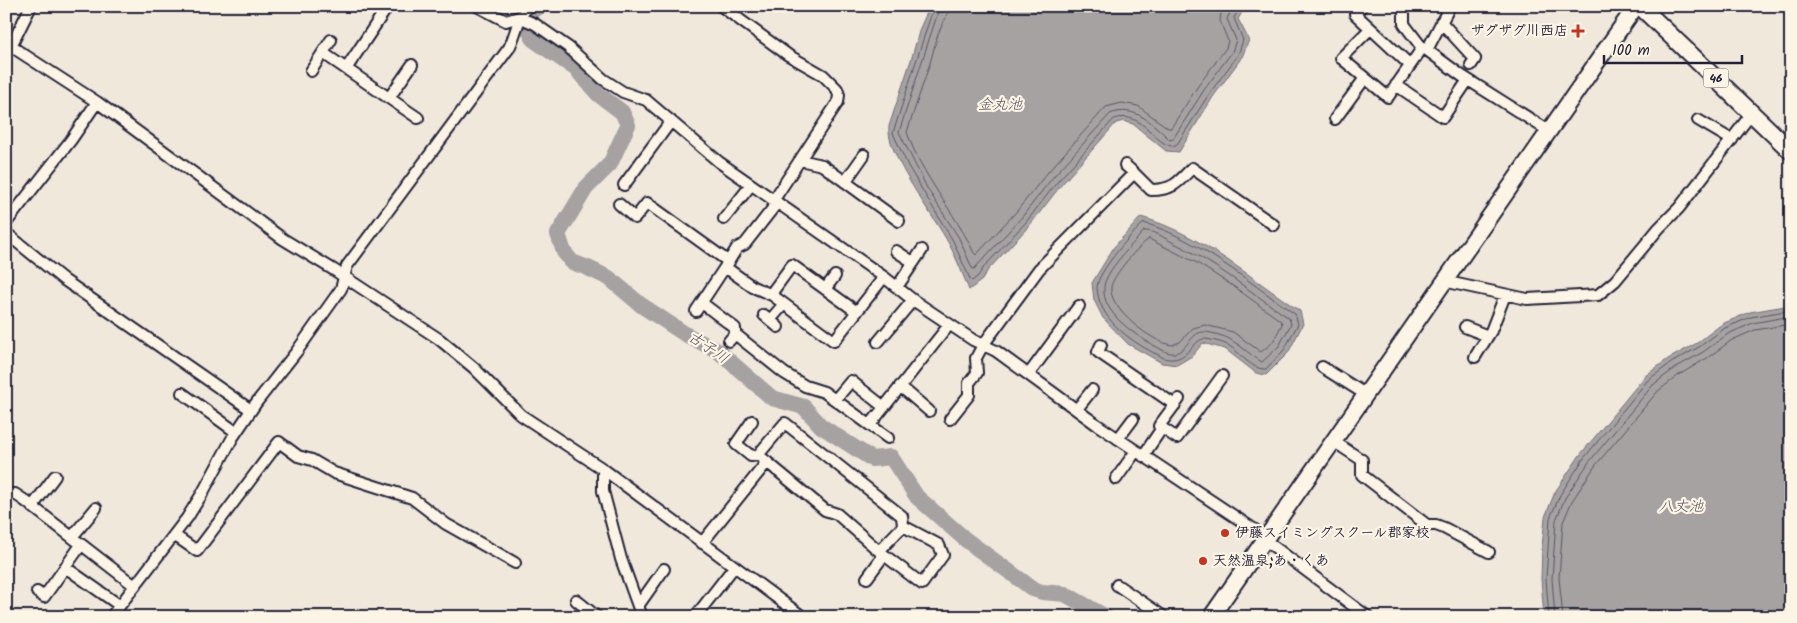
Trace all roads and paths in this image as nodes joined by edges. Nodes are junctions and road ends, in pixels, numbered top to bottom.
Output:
1 (31, 6) edge
2 (388, 6) edge
3 (477, 6) edge
4 (528, 6) edge
5 (722, 6) edge
6 (1362, 6) edge
7 (1404, 6) edge
8 (1450, 6) edge
9 (1636, 6) edge
10 (1640, 6) edge
11 (521, 17) junction
12 (1441, 22) junction
13 (1370, 29) junction
14 (331, 40) dead end
15 (9, 44) edge
16 (1425, 49) junction
17 (323, 53) junction
18 (412, 65) dead end
19 (1410, 65) junction
20 (1471, 65) dead end
21 (346, 69) junction
22 (312, 71) dead end
23 (1365, 78) junction
24 (1468, 80) junction
25 (1396, 85) junction
26 (389, 98) junction
27 (96, 102) junction
28 (1752, 113) junction
29 (418, 118) dead end
30 (1335, 119) dead end
31 (1698, 120) dead end
32 (671, 121) junction
33 (1549, 131) junction
34 (1732, 140) junction
35 (1791, 151) edge
36 (864, 155) dead end
37 (800, 160) junction
38 (1125, 165) dead end
39 (1134, 173) junction
40 (845, 182) junction
41 (624, 185) dead end
42 (751, 185) junction
43 (775, 202) junction
44 (619, 204) dead end
45 (724, 219) dead end
46 (899, 221) dead end
47 (6, 222) edge
48 (1274, 225) dead end
49 (7, 234) edge
50 (922, 250) dead end
51 (896, 251) dead end
52 (913, 262) junction
53 (725, 267) junction
54 (834, 276) dead end
55 (344, 277) junction
56 (884, 277) junction
57 (1443, 281) junction
58 (897, 287) junction
59 (743, 288) dead end
60 (825, 289) junction
61 (772, 295) junction
62 (1505, 295) junction
63 (913, 300) junction
64 (784, 304) junction
65 (1079, 306) dead end
66 (857, 312) junction
67 (771, 321) dead end
68 (949, 325) junction
69 (1465, 327) dead end
70 (1488, 336) junction
71 (880, 343) dead end
72 (983, 345) junction
73 (1101, 345) dead end
74 (1475, 357) dead end
75 (1322, 367) dead end
76 (1029, 374) junction
77 (1222, 376) dead end
78 (900, 386) junction
79 (1092, 390) dead end
80 (182, 393) dead end
81 (1366, 394) junction
82 (835, 400) junction
83 (884, 407) junction
84 (251, 410) junction
85 (1077, 410) junction
86 (929, 411) dead end
87 (950, 419) dead end
88 (1133, 420) dead end
89 (752, 421) dead end
90 (870, 425) junction
91 (1162, 428) junction
92 (236, 432) junction
93 (888, 438) dead end
94 (1118, 439) junction
95 (1333, 441) junction
96 (1140, 454) junction
97 (758, 455) junction
98 (767, 462) junction
99 (603, 469) junction
100 (56, 476) dead end
101 (1116, 479) dead end
102 (6, 494) edge
103 (32, 507) junction
104 (96, 508) dead end
105 (903, 526) junction
106 (174, 536) junction
107 (72, 537) junction
108 (1265, 538) junction
109 (702, 543) junction
110 (81, 545) junction
111 (1489, 552) dead end
112 (882, 553) junction
113 (515, 563) dead end
114 (734, 566) junction
115 (65, 567) junction
116 (664, 569) dead end
117 (867, 578) dead end
118 (1117, 585) dead end
119 (135, 586) junction
120 (37, 592) dead end
121 (576, 600) dead end
122 (119, 605) junction
123 (638, 606) junction
124 (111, 617) edge
125 (597, 617) edge
126 (642, 617) edge
127 (695, 617) edge
128 (803, 617) edge
129 (1164, 617) edge
130 (1211, 617) edge
131 (1368, 617) edge

1 - 15 street
2 - 21 street
3 - 11 street
4 - 11 street
5 - 37 street
6 - 13 street
7 - 16 street
8 - 12 street
9 - 33 street
10 - 28 main road, 46
11 - 32 street
11 - 55 street
12 - 16 street
12 - 20 street
13 - 19 street
13 - 23 street
14 - 17 street
15 - 27 street
16 - 19 street
16 - 24 street
17 - 21 street
17 - 22 street
18 - 26 street
19 - 25 street
21 - 26 street
23 - 25 street
23 - 30 street
24 - 25 street
24 - 33 street
26 - 29 street
27 - 47 street
27 - 55 street
28 - 34 street
28 - 35 main road, 46
31 - 34 street
32 - 41 street
32 - 42 street
33 - 57 street
34 - 62 street
36 - 40 street
37 - 40 street
37 - 43 street
38 - 39 street
39 - 48 street
39 - 72 street
40 - 46 street
42 - 43 street
42 - 45 street
43 - 53 street
43 - 56 street
44 - 53 street
49 - 84 street
50 - 52 street
51 - 52 street
52 - 58 street
53 - 59 street
53 - 61 street
53 - 82 street
54 - 60 street
55 - 84 street
55 - 99 street
56 - 58 street
56 - 66 street
57 - 62 street
57 - 81 street
58 - 63 street
60 - 61 street
60 - 66 street
61 - 64 street
62 - 70 street
63 - 68 street
63 - 71 street
64 - 66 street
64 - 67 street
65 - 76 street
68 - 72 street
68 - 78 street
69 - 70 street
70 - 74 street
72 - 76 street
72 - 87 street
73 - 91 street
75 - 81 street
76 - 85 street
77 - 91 street
78 - 83 street
78 - 86 street
79 - 85 street
80 - 92 street
81 - 95 street
82 - 83 street
82 - 90 street
83 - 90 street
84 - 92 street
85 - 94 street
88 - 94 street
89 - 97 street
90 - 93 street
91 - 96 street
92 - 106 street
94 - 96 street
95 - 108 street
95 - 111 street
96 - 101 street
96 - 108 street
97 - 98 street
97 - 105 street
98 - 109 street
98 - 112 street
99 - 109 street
99 - 123 street
100 - 103 street
102 - 103 street
103 - 107 street
104 - 107 street
105 - 112 street
105 - 112 street
106 - 113 street
106 - 119 street
107 - 110 street
108 - 130 street
108 - 131 street
109 - 114 street
110 - 115 street
110 - 119 street
112 - 117 street
114 - 127 street
114 - 128 street
115 - 120 street
115 - 122 street
116 - 123 street
118 - 129 street
119 - 122 street
121 - 125 street
122 - 124 street
123 - 126 street

